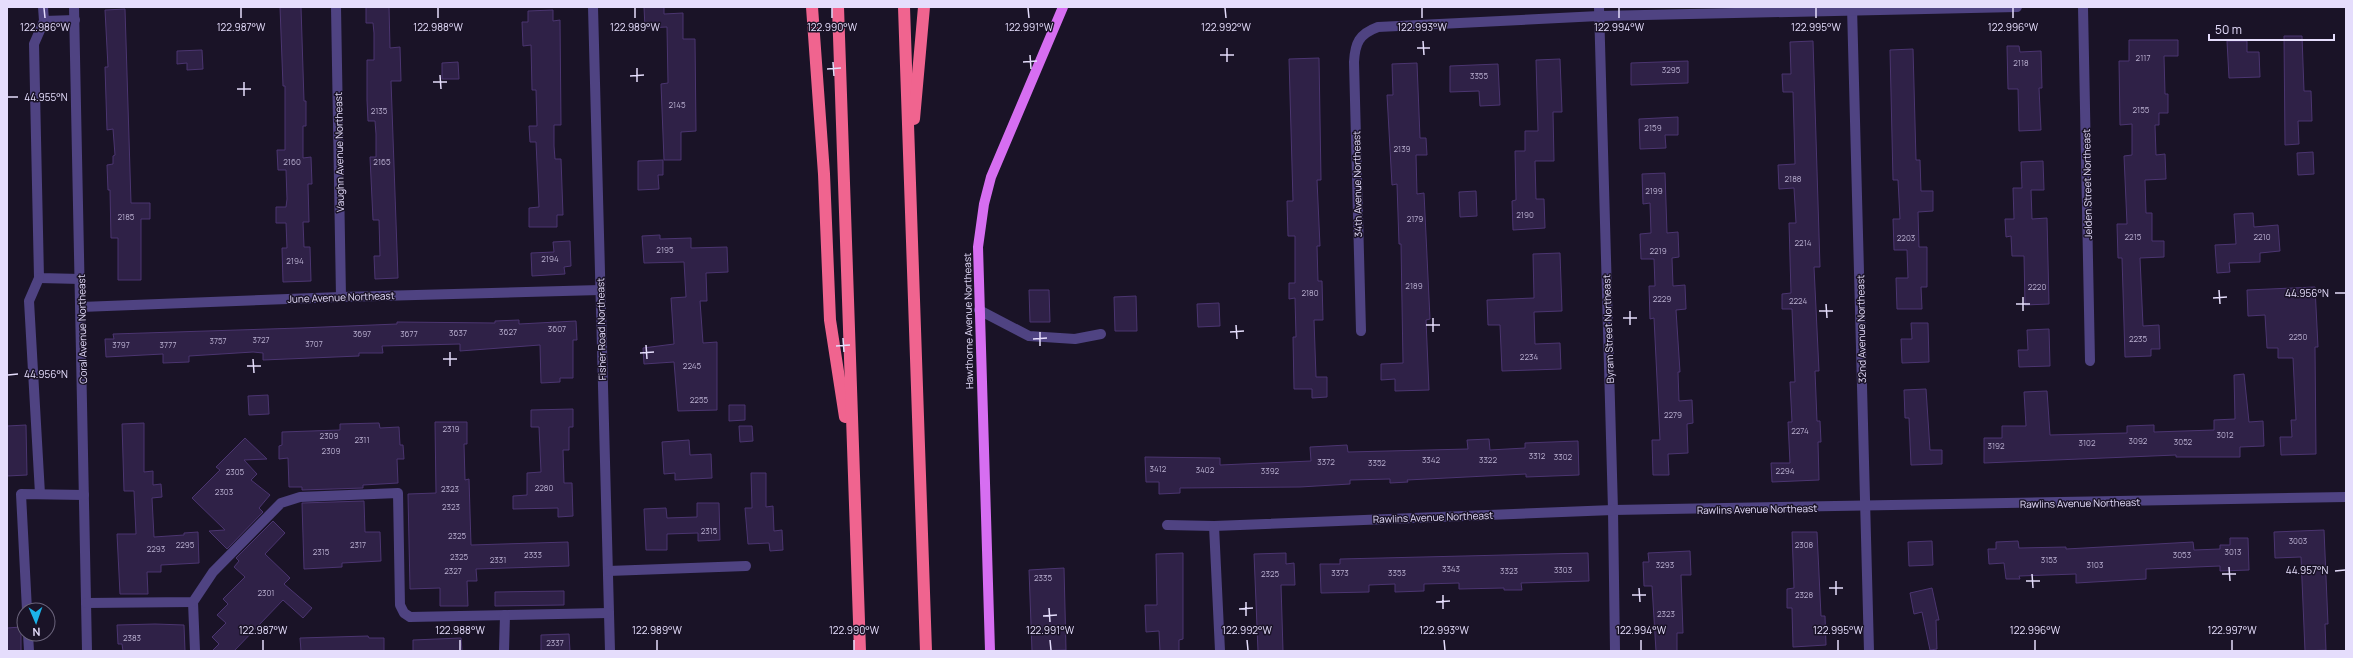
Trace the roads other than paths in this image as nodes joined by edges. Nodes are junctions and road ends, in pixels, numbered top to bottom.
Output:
1 (43, 7) edge
2 (74, 7) edge
3 (336, 7) edge
4 (593, 7) edge
5 (812, 7) edge
6 (838, 7) edge
7 (904, 7) edge
8 (924, 7) edge
9 (1063, 7) edge
10 (2017, 7) edge
11 (2083, 7) edge
12 (1852, 9) edge
13 (1599, 12) edge
14 (75, 20) junction
15 (44, 21) junction
16 (910, 170) junction
17 (39, 278) junction
18 (81, 279) junction
19 (600, 290) junction
20 (342, 297) junction
21 (81, 307) junction
22 (979, 310) junction
23 (1360, 331) dead end
24 (1101, 334) dead end
25 (2090, 361) dead end
26 (854, 472) junction
27 (40, 494) junction
28 (84, 495) junction
29 (2346, 497) edge
30 (1865, 507) junction
31 (1613, 510) junction
32 (1167, 525) dead end
33 (1214, 526) junction
34 (746, 566) dead end
35 (608, 571) junction
36 (28, 602) edge
37 (86, 602) junction
38 (193, 602) junction
39 (609, 613) junction
40 (505, 615) junction
41 (87, 651) edge
42 (195, 651) edge
43 (504, 651) edge
44 (610, 651) edge
45 (860, 651) edge
46 (926, 651) edge
47 (990, 651) edge
48 (1220, 651) edge
49 (1615, 651) edge
50 (1869, 651) edge

1 - 15 street
2 - 14 street, Coral Avenue Northeast
3 - 20 street, Vaughn Avenue Northeast
4 - 19 street, Fisher Road Northeast
5 - 26 highway
6 - 26 highway
7 - 16 highway
8 - 16 highway
9 - 22 main road, Hawthorne Avenue Northeast
10 - 12 street
11 - 25 street, Jelden Street Northeast
12 - 13 street
12 - 30 street, 32nd Avenue Northeast
13 - 23 street, 34th Avenue Northeast
13 - 31 street, Byram Street Northeast
14 - 15 street
14 - 18 street, Coral Avenue Northeast
15 - 17 street
16 - 46 highway
17 - 18 street
17 - 27 street
18 - 21 street, Coral Avenue Northeast
19 - 20 street, June Avenue Northeast
19 - 35 street, Fisher Road Northeast
20 - 21 street, June Avenue Northeast
21 - 28 street, Coral Avenue Northeast
22 - 24 street
22 - 47 main road, Hawthorne Avenue Northeast
26 - 45 highway
27 - 28 street
27 - 36 street
28 - 37 street, Coral Avenue Northeast
29 - 30 street, Rawlins Avenue Northeast
30 - 31 street, Rawlins Avenue Northeast
30 - 50 street, 32nd Avenue Northeast
31 - 33 street, Rawlins Avenue Northeast
31 - 49 street, Byram Street Northeast
32 - 33 street, Rawlins Avenue Northeast
33 - 48 street
34 - 35 street
35 - 39 street, Fisher Road Northeast
37 - 38 street
37 - 41 street, Coral Avenue Northeast
38 - 40 street
38 - 42 street
39 - 40 street
39 - 44 street, Fisher Road Northeast
40 - 43 street

